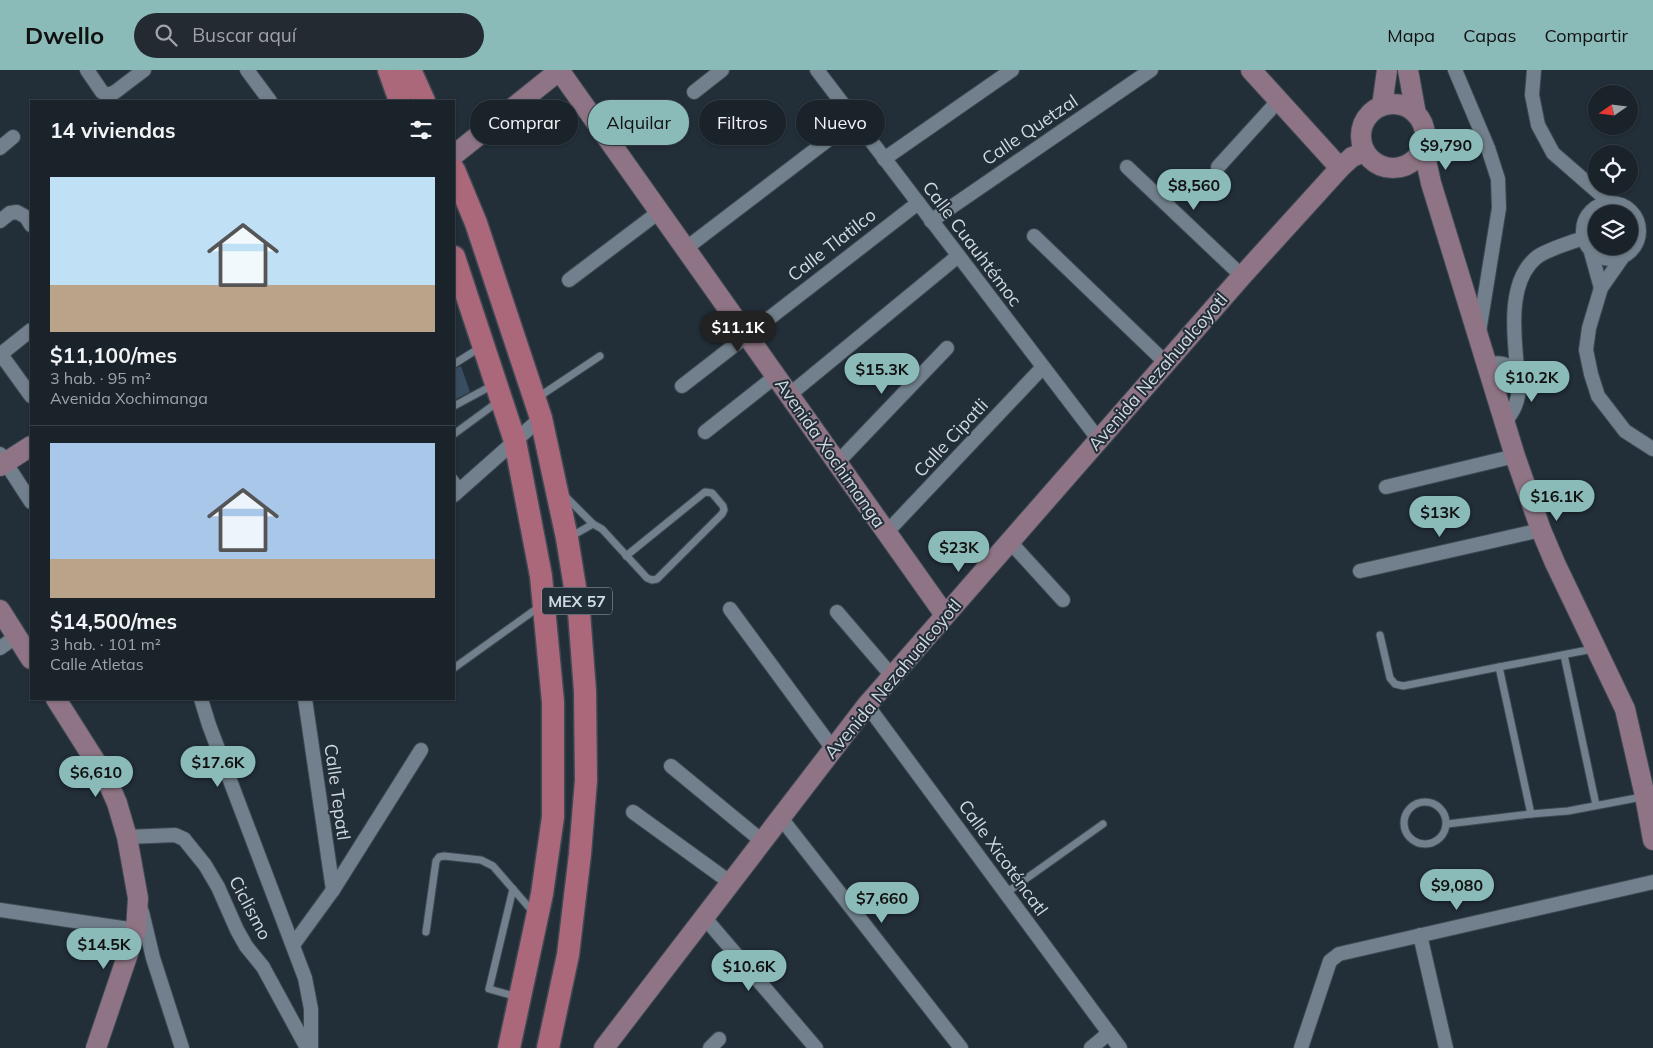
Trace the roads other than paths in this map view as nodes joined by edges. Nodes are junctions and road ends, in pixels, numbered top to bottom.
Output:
1 (87, 70) edge
2 (144, 70) edge
3 (247, 70) edge
4 (560, 70) edge
5 (722, 70) edge
6 (817, 70) edge
7 (1012, 70) edge
8 (1151, 70) edge
9 (1252, 70) edge
10 (1387, 70) edge
11 (1408, 70) edge
12 (1456, 70) edge
13 (1534, 70) edge
14 (400, 72) edge
15 (694, 92) dead end
16 (269, 100) edge
17 (400, 100) edge
18 (423, 100) edge
19 (839, 100) edge
20 (1279, 100) junction
21 (1382, 106) junction
22 (1416, 114) junction
23 (14, 137) dead end
24 (1425, 142) junction
25 (821, 145) edge
26 (873, 145) edge
27 (0, 148) edge
28 (1365, 152) junction
29 (455, 154) edge
30 (884, 159) junction
31 (1127, 167) dead end
32 (1218, 168) dead end
33 (1340, 168) junction
34 (1389, 168) junction
35 (455, 172) edge
36 (1608, 201) junction
37 (918, 203) junction
38 (1439, 206) junction
39 (660, 212) junction
40 (931, 220) junction
41 (0, 221) edge
42 (30, 223) edge
43 (1034, 236) dead end
44 (1583, 238) junction
45 (1588, 246) edge
46 (686, 249) junction
47 (1593, 255) edge
48 (1598, 255) edge
49 (958, 256) junction
50 (1622, 258) junction
51 (455, 260) edge
52 (1242, 276) junction
53 (568, 280) dead end
54 (1601, 288) junction
55 (30, 331) edge
56 (746, 335) junction
57 (1478, 335) junction
58 (484, 346) junction
59 (947, 348) dead end
60 (0, 354) edge
61 (600, 356) dead end
62 (1166, 362) junction
63 (455, 363) edge
64 (1487, 365) junction
65 (1042, 368) junction
66 (1518, 372) junction
67 (776, 376) junction
68 (682, 386) dead end
69 (498, 391) junction
70 (30, 395) edge
71 (789, 395) junction
72 (455, 406) edge
73 (538, 409) junction
74 (1505, 422) junction
75 (705, 432) dead end
76 (455, 433) edge
77 (1099, 440) junction
78 (515, 441) junction
79 (30, 447) edge
80 (1653, 449) edge
81 (1515, 456) junction
82 (2, 461) edge
83 (837, 463) junction
84 (456, 487) edge
85 (557, 487) junction
86 (1386, 487) dead end
87 (30, 501) edge
88 (593, 524) junction
89 (1541, 530) junction
90 (886, 533) junction
91 (567, 538) junction
92 (1011, 543) junction
93 (626, 556) junction
94 (1360, 571) dead end
95 (1063, 600) dead end
96 (544, 604) junction
97 (730, 609) dead end
98 (0, 610) edge
99 (837, 612) dead end
100 (945, 615) junction
101 (1380, 635) dead end
102 (17, 636) junction
103 (0, 648) edge
104 (1596, 648) junction
105 (1564, 655) junction
106 (30, 657) edge
107 (455, 667) edge
108 (1499, 667) junction
109 (892, 676) junction
110 (57, 700) edge
111 (201, 700) edge
112 (305, 700) edge
113 (868, 705) junction
114 (833, 749) junction
115 (421, 750) dead end
116 (671, 766) dead end
117 (1645, 796) junction
118 (1596, 805) junction
119 (633, 812) dead end
120 (1530, 814) junction
121 (780, 818) junction
122 (1103, 824) dead end
123 (1447, 824) junction
124 (127, 838) junction
125 (1653, 840) edge
126 (762, 841) junction
127 (1653, 882) edge
128 (730, 883) junction
129 (513, 889) junction
130 (333, 890) junction
131 (1006, 893) junction
132 (138, 898) junction
133 (0, 910) edge
134 (537, 916) junction
135 (704, 917) junction
136 (136, 930) junction
137 (426, 932) dead end
138 (1420, 935) junction
139 (293, 945) junction
140 (520, 998) junction
141 (1109, 1033) junction
142 (96, 1048) edge
143 (182, 1048) edge
144 (309, 1048) edge
145 (510, 1048) edge
146 (548, 1048) edge
147 (604, 1048) edge
148 (816, 1048) edge
149 (961, 1048) edge
150 (1091, 1048) edge
151 (1120, 1048) edge
152 (1301, 1048) edge
153 (1446, 1048) edge

1 - 2 street
3 - 16 street
4 - 29 street
4 - 39 street, Avenida Xochimanga
5 - 15 street
6 - 19 street, Calle Cuauhtémoc
7 - 30 street
8 - 40 street, Calle Quetzal
9 - 20 street
10 - 21 street
11 - 22 street
12 - 57 street
13 - 36 street
14 - 17 main road
14 - 18 main road
20 - 32 street
20 - 33 street
21 - 22 street
21 - 28 street
22 - 24 street
23 - 27 street
24 - 34 street
24 - 38 street
25 - 46 street
26 - 30 street, Calle Cuauhtémoc
28 - 33 street, Avenida Nezahualcoyotl
28 - 34 street
30 - 37 street, Calle Cuauhtémoc
31 - 52 street
33 - 52 street, Avenida Nezahualcoyotl
34 - 38 street
35 - 73 main road, MEX 57
36 - 44 street
36 - 50 street
37 - 40 street, Calle Cuauhtémoc
37 - 56 street, Calle Tlatilco
38 - 57 street
39 - 46 street, Avenida Xochimanga
39 - 53 street
40 - 49 street, Calle Cuauhtémoc
41 - 42 street
43 - 62 street
44 - 45 street
44 - 66 street
46 - 56 street, Avenida Xochimanga
47 - 54 street
48 - 50 street
49 - 65 street, Calle Cuauhtémoc
49 - 71 street
50 - 54 street
51 - 58 main road, MEX 57
52 - 62 street, Avenida Nezahualcoyotl
54 - 80 street
55 - 60 street
56 - 67 street, Avenida Xochimanga
56 - 68 street, Calle Tlatilco
57 - 64 street
58 - 63 lane
58 - 69 main road, MEX 57
59 - 83 street
60 - 70 street
61 - 73 lane
62 - 77 street, Avenida Nezahualcoyotl
64 - 66 street
64 - 74 street
65 - 77 street, Calle Cuauhtémoc
65 - 90 street, Calle Cipatli
66 - 74 street
67 - 71 street, Avenida Xochimanga
67 - 75 street
69 - 72 lane
69 - 76 lane
69 - 78 main road, MEX 57
71 - 83 street, Avenida Xochimanga
73 - 78 street
73 - 85 main road, MEX 57
74 - 81 street
77 - 92 street, Avenida Nezahualcoyotl
78 - 84 street
78 - 96 main road, MEX 57
79 - 82 street
81 - 86 street
81 - 89 street
82 - 87 street
83 - 90 street, Avenida Xochimanga
85 - 88 lane
85 - 91 main road, MEX 57
88 - 91 lane
88 - 93 lane
89 - 94 street
89 - 104 street
90 - 100 street, Avenida Xochimanga
91 - 146 main road, MEX 57
92 - 95 street
92 - 100 street, Avenida Nezahualcoyotl
93 - 93 lane
96 - 107 lane
96 - 134 main road, MEX 57
97 - 114 street
98 - 102 street
99 - 109 street
100 - 109 street, Avenida Nezahualcoyotl
101 - 108 lane
102 - 103 street
102 - 106 street
104 - 105 lane
104 - 117 street
105 - 108 lane
105 - 118 lane
108 - 120 lane
109 - 113 street, Avenida Nezahualcoyotl
110 - 124 street
111 - 139 street
112 - 130 street, Calle Tepatl
113 - 114 street, Avenida Nezahualcoyotl
113 - 131 street, Calle Xicoténcatl
114 - 121 street, Avenida Nezahualcoyotl
115 - 130 street, Calle Tepatl
116 - 126 street
117 - 118 lane
117 - 125 street
118 - 120 lane
119 - 128 street
120 - 123 lane
121 - 126 street, Avenida Nezahualcoyotl
121 - 149 street
122 - 131 lane
123 - 123 lane
124 - 132 street
124 - 144 street, Ciclismo
126 - 128 street, Avenida Nezahualcoyotl
127 - 138 street
128 - 135 street, Avenida Nezahualcoyotl
129 - 134 lane
129 - 137 lane
129 - 140 lane
130 - 139 street, Calle Tepatl
131 - 141 street, Calle Xicoténcatl
132 - 136 street
132 - 143 street
133 - 136 street
134 - 140 main road, MEX 57
135 - 147 street, Avenida Nezahualcoyotl
135 - 148 street
136 - 142 street
138 - 152 street
138 - 153 street
139 - 144 street
140 - 145 main road, MEX 57
141 - 150 street
141 - 151 street, Calle Xicoténcatl

